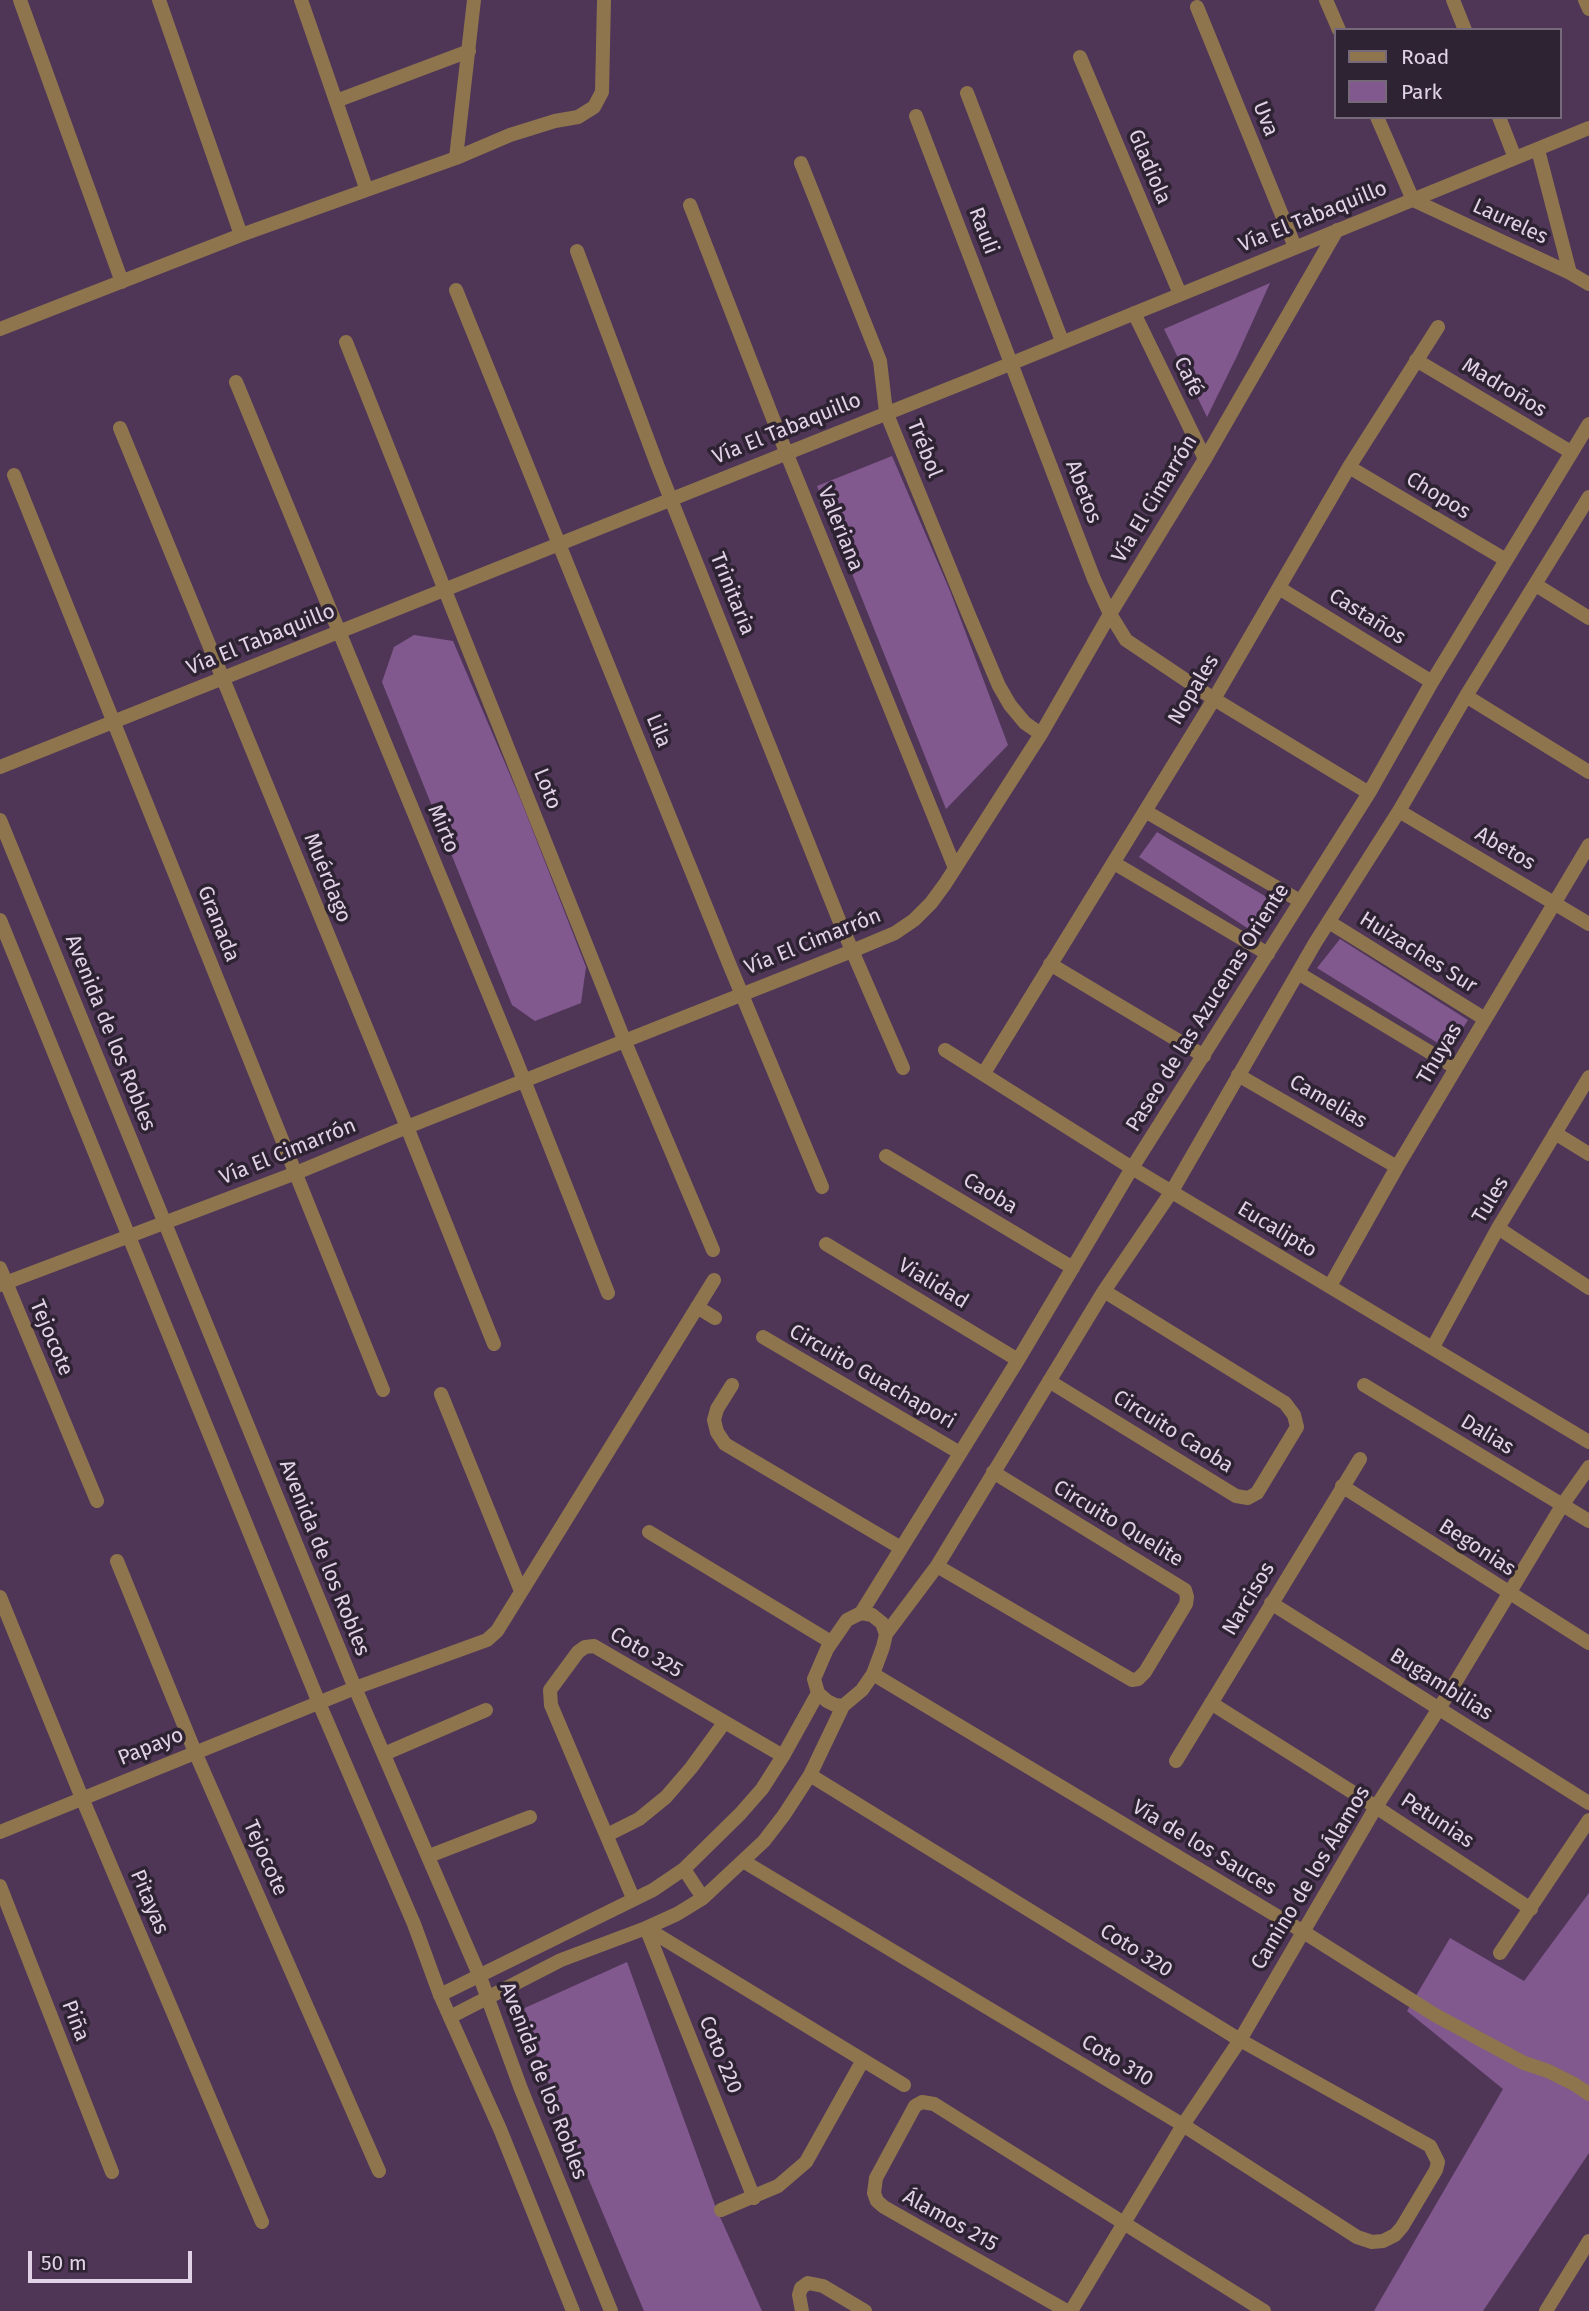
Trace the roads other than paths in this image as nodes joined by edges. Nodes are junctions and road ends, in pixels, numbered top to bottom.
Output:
1 (20, 0) edge
2 (159, 0) edge
3 (301, 0) edge
4 (474, 0) edge
5 (604, 0) edge
6 (1326, 0) edge
7 (1453, 0) edge
8 (1586, 0) edge
9 (1197, 6) dead end
10 (1589, 9) edge
11 (1338, 28) edge
12 (1464, 28) edge
13 (470, 51) junction
14 (1080, 57) dead end
15 (967, 93) dead end
16 (336, 101) junction
17 (916, 116) dead end
18 (1378, 119) edge
19 (1500, 119) edge
20 (1589, 128) edge
21 (1538, 150) junction
22 (456, 158) junction
23 (1515, 158) junction
24 (801, 163) dead end
25 (366, 188) junction
26 (1413, 200) junction
27 (690, 205) dead end
28 (1337, 230) junction
29 (241, 235) junction
30 (1295, 247) junction
31 (577, 251) dead end
32 (1570, 273) junction
33 (122, 282) junction
34 (1589, 284) edge
35 (456, 290) dead end
36 (1180, 294) junction
37 (1134, 313) junction
38 (1438, 327) dead end
39 (0, 329) edge
40 (1062, 341) junction
41 (346, 342) dead end
42 (1416, 360) junction
43 (1011, 362) junction
44 (236, 382) dead end
45 (887, 412) junction
46 (1589, 424) edge
47 (120, 428) dead end
48 (786, 452) junction
49 (1571, 452) junction
50 (1205, 459) junction
51 (1349, 467) junction
52 (14, 475) dead end
53 (1589, 497) edge
54 (671, 498) junction
55 (559, 543) junction
56 (1506, 560) junction
57 (1536, 585) junction
58 (1279, 588) junction
59 (445, 590) junction
60 (1110, 614) junction
61 (1589, 618) edge
62 (339, 632) junction
63 (222, 677) junction
64 (1432, 682) junction
65 (1466, 696) junction
66 (1213, 699) junction
67 (114, 723) junction
68 (1041, 734) junction
69 (0, 767) edge
70 (1589, 772) edge
71 (1369, 793) junction
72 (1145, 811) junction
73 (1399, 811) junction
74 (0, 820) edge
75 (1589, 845) edge
76 (1114, 863) junction
77 (955, 868) junction
78 (1300, 901) junction
79 (1555, 902) junction
80 (0, 920) edge
81 (1329, 922) junction
82 (1589, 924) edge
83 (852, 951) junction
84 (1268, 954) junction
85 (1050, 964) junction
86 (1298, 973) junction
87 (742, 993) junction
88 (1485, 1019) junction
89 (625, 1042) junction
90 (945, 1050) dead end
91 (1204, 1056) junction
92 (903, 1068) dead end
93 (1456, 1068) junction
94 (984, 1073) junction
95 (1238, 1075) junction
96 (1589, 1078) edge
97 (525, 1081) junction
98 (407, 1126) junction
99 (1555, 1133) junction
100 (1589, 1154) edge
101 (886, 1156) dead end
102 (1397, 1167) junction
103 (1132, 1168) junction
104 (296, 1173) junction
105 (822, 1187) dead end
106 (1172, 1191) junction
107 (165, 1222) junction
108 (1498, 1228) junction
109 (130, 1236) junction
110 (826, 1244) dead end
111 (713, 1250) dead end
112 (0, 1268) edge
113 (1073, 1268) junction
114 (714, 1280) dead end
115 (3, 1284) edge
116 (1330, 1286) junction
117 (1589, 1288) edge
118 (1104, 1291) junction
119 (608, 1293) dead end
120 (696, 1307) junction
121 (715, 1318) dead end
122 (763, 1337) dead end
123 (494, 1344) dead end
124 (1433, 1347) junction
125 (1018, 1360) junction
126 (1049, 1381) junction
127 (732, 1385) dead end
128 (1364, 1385) dead end
129 (383, 1390) dead end
130 (441, 1394) dead end
131 (1589, 1442) edge
132 (960, 1453) junction
133 (1360, 1459) dead end
134 (1589, 1467) edge
135 (993, 1472) junction
136 (1342, 1486) junction
137 (97, 1501) dead end
138 (1563, 1504) junction
139 (1589, 1521) edge
140 (649, 1532) dead end
141 (901, 1548) junction
142 (117, 1560) dead end
143 (937, 1566) junction
144 (521, 1591) junction
145 (1509, 1594) junction
146 (0, 1597) edge
147 (1271, 1603) junction
148 (861, 1613) junction
149 (886, 1634) junction
150 (831, 1642) junction
151 (1589, 1643) edge
152 (873, 1674) junction
153 (355, 1688) junction
154 (818, 1693) junction
155 (319, 1703) junction
156 (1211, 1703) junction
157 (844, 1706) junction
158 (1439, 1708) junction
159 (486, 1710) dead end
160 (724, 1723) junction
161 (195, 1752) junction
162 (384, 1754) junction
163 (783, 1756) junction
164 (1176, 1761) dead end
165 (810, 1775) junction
166 (82, 1798) junction
167 (1589, 1803) edge
168 (1376, 1807) junction
169 (530, 1817) dead end
170 (1589, 1820) edge
171 (0, 1832) edge
172 (607, 1835) junction
173 (429, 1856) junction
174 (743, 1861) junction
175 (684, 1869) junction
176 (0, 1886) edge
177 (633, 1898) junction
178 (703, 1898) junction
179 (1531, 1909) junction
180 (646, 1928) junction
181 (1302, 1931) junction
182 (1500, 1953) dead end
183 (480, 1976) junction
184 (440, 1995) junction
185 (488, 1999) junction
186 (450, 2017) junction
187 (1240, 2040) junction
188 (863, 2060) junction
189 (904, 2085) dead end
190 (1589, 2094) edge
191 (1183, 2125) junction
192 (1438, 2162) joint
193 (379, 2171) dead end
194 (112, 2172) dead end
195 (754, 2198) junction
196 (721, 2210) dead end
197 (262, 2222) dead end
198 (1123, 2222) junction
199 (1589, 2241) edge
200 (1585, 2257) edge
201 (573, 2311) edge
202 (611, 2311) edge
203 (802, 2311) edge
204 (865, 2311) edge
205 (1069, 2311) edge
206 (1264, 2311) edge
207 (1546, 2311) edge

1 - 33 street
2 - 29 street
3 - 16 street
4 - 13 street
5 - 22 street
6 - 11 street
7 - 12 street
8 - 10 street
9 - 30 street, Uva
13 - 16 street
13 - 22 street
14 - 36 street, Gladiola
15 - 40 street
16 - 25 street
17 - 43 street, Rauli
18 - 26 street
19 - 23 street
20 - 21 street, Vía El Tabaquillo
21 - 23 street, Vía El Tabaquillo
21 - 32 street
22 - 25 street
23 - 26 street, Vía El Tabaquillo
24 - 45 street, Trébol
25 - 29 street
26 - 28 street, Vía El Tabaquillo
26 - 32 street, Laureles
27 - 48 street, Valeriana
28 - 30 street, Vía El Tabaquillo
28 - 50 street, Vía El Cimarrón
29 - 33 street
30 - 36 street, Vía El Tabaquillo
31 - 54 street, Trinitaria
32 - 34 street, Laureles
33 - 39 street
35 - 55 street, Lila
36 - 37 street, Vía El Tabaquillo
37 - 40 street, Vía El Tabaquillo
37 - 50 street, Café
38 - 42 street, Nopales
40 - 43 street, Vía El Tabaquillo
41 - 59 street, Loto
42 - 49 street, Madroños
42 - 51 street, Nopales
43 - 45 street, Vía El Tabaquillo
43 - 60 street, Abetos
44 - 62 street, Mirto
45 - 48 street, Vía El Tabaquillo
45 - 68 street, Trébol
46 - 49 street, Paseo de las Azucenas Oriente
47 - 63 street, Muérdago
48 - 54 street, Vía El Tabaquillo
48 - 77 street, Valeriana
49 - 56 street, Paseo de las Azucenas Oriente
50 - 60 street, Vía El Cimarrón
51 - 56 street, Chopos
51 - 58 street, Nopales
52 - 67 street, Granada
53 - 57 street
54 - 55 street, Vía El Tabaquillo
54 - 83 street, Trinitaria
55 - 59 street, Vía El Tabaquillo
55 - 87 street, Lila
56 - 64 street, Paseo de las Azucenas Oriente
57 - 61 street
57 - 65 street
58 - 64 street, Castaños
58 - 66 street, Nopales
59 - 62 street, Vía El Tabaquillo
59 - 89 street, Loto
60 - 66 street, Abetos
60 - 68 street, Vía El Cimarrón
62 - 63 street, Vía El Tabaquillo
62 - 97 street, Mirto
63 - 67 street, Vía El Tabaquillo
63 - 98 street, Muérdago
64 - 71 street, Paseo de las Azucenas Oriente
65 - 70 street
65 - 73 street
66 - 71 street, Abetos
66 - 72 street, Nopales
67 - 69 street, Vía El Tabaquillo
67 - 104 street, Granada
68 - 77 street, Vía El Cimarrón
71 - 78 street, Paseo de las Azucenas Oriente
72 - 76 street, Nopales
72 - 78 street
73 - 79 street, Abetos
73 - 81 street
74 - 107 street, Avenida de los Robles
75 - 79 street, Thuyas
76 - 84 street
76 - 85 street, Nopales
77 - 83 street, Vía El Cimarrón
78 - 84 street, Paseo de las Azucenas Oriente
79 - 82 street, Abetos
79 - 88 street, Thuyas
80 - 109 street
81 - 86 street
81 - 88 street, Huizaches Sur
83 - 87 street, Vía El Cimarrón
83 - 92 street, Trinitaria
84 - 91 street, Paseo de las Azucenas Oriente
85 - 91 street
85 - 94 street, Nopales
86 - 93 street
86 - 95 street
87 - 89 street, Vía El Cimarrón
87 - 105 street, Lila
88 - 93 street, Thuyas
89 - 97 street, Vía El Cimarrón
89 - 111 street, Loto
90 - 94 street, Eucalipto
91 - 103 street, Paseo de las Azucenas Oriente
93 - 102 street, Thuyas
94 - 103 street, Eucalipto
95 - 102 street, Camelias
95 - 106 street
96 - 99 street, Tules
97 - 98 street, Vía El Cimarrón
97 - 119 street, Mirto
98 - 104 street, Vía El Cimarrón
98 - 123 street, Muérdago
99 - 100 street
99 - 108 street, Tules
101 - 113 street, Caoba
102 - 116 street, Thuyas
103 - 106 street, Eucalipto
103 - 113 street, Paseo de las Azucenas Oriente
104 - 107 street, Vía El Cimarrón
104 - 129 street, Granada
106 - 116 street, Eucalipto
106 - 118 street
107 - 109 street, Vía El Cimarrón
107 - 153 street, Avenida de los Robles
108 - 117 street
108 - 124 street, Tules
109 - 115 street, Vía El Cimarrón
109 - 155 street
110 - 125 street, Vialidad
112 - 115 street, Tejocote
113 - 125 street, Paseo de las Azucenas Oriente
114 - 120 street, Papayo
115 - 137 street, Tejocote
116 - 124 street, Eucalipto
118 - 126 street
118 - 126 street, Circuito Caoba
120 - 121 street
120 - 144 street, Papayo
122 - 132 street, Circuito Guachapori
124 - 131 street, Eucalipto
125 - 132 street, Paseo de las Azucenas Oriente
126 - 135 street
127 - 141 street
128 - 138 street, Dalias
130 - 144 street
132 - 141 street, Paseo de las Azucenas Oriente
133 - 136 street, Narcisos
134 - 138 street, Camino de los Álamos
135 - 143 street
135 - 143 street, Circuito Quelite
136 - 145 street, Begonias
136 - 147 street, Narcisos
138 - 139 street, Dalias
138 - 145 street, Camino de los Álamos
140 - 150 street
141 - 148 street, Paseo de las Azucenas Oriente
142 - 161 street, Tejocote
143 - 149 street
144 - 153 street, Papayo
145 - 151 street, Begonias
145 - 158 street, Camino de los Álamos
146 - 166 street, Pitayas
147 - 156 street, Narcisos
147 - 158 street, Bugambilias
148 - 149 street
148 - 150 street, Paseo de las Azucenas Oriente
149 - 152 street
150 - 154 street, Paseo de las Azucenas Oriente
152 - 157 street
152 - 181 street, Vía de los Sauces
153 - 155 street, Papayo
153 - 162 street, Avenida de los Robles
154 - 157 street
154 - 163 street
155 - 161 street, Papayo
155 - 184 street
156 - 164 street, Narcisos
156 - 168 street, Petunias
157 - 165 street
158 - 167 street, Bugambilias
158 - 168 street, Camino de los Álamos
159 - 162 street
160 - 163 street, Coto 325
160 - 172 street
160 - 172 street, Coto 325
161 - 166 street, Papayo
161 - 193 street, Tejocote
162 - 173 street, Avenida de los Robles
163 - 175 street
165 - 174 street
165 - 187 street, Coto 320
166 - 171 street, Papayo
166 - 197 street, Pitayas
168 - 179 street, Petunias
168 - 181 street, Camino de los Álamos
169 - 173 street
170 - 179 street
172 - 177 street, Coto 325
173 - 183 street, Avenida de los Robles
174 - 178 street
174 - 191 street, Coto 310
175 - 177 street
175 - 178 street
176 - 194 street, Piña
177 - 183 street
178 - 180 street
179 - 182 street
180 - 185 street
180 - 188 street
180 - 195 street, Coto 220
181 - 187 street, Camino de los Álamos
181 - 190 street, Vía de los Sauces
183 - 184 street
183 - 185 street, Avenida de los Robles
184 - 186 street
185 - 186 street
185 - 202 street, Avenida de los Robles
186 - 201 street
187 - 191 street, Camino de los Álamos
187 - 192 street, Coto 320
188 - 189 street
188 - 195 street
191 - 192 street, Coto 310
191 - 198 street, Camino de los Álamos
195 - 196 street
198 - 205 street, Camino de los Álamos
198 - 205 street, Álamos 215
198 - 206 street
199 - 200 street
200 - 207 street
203 - 204 street

